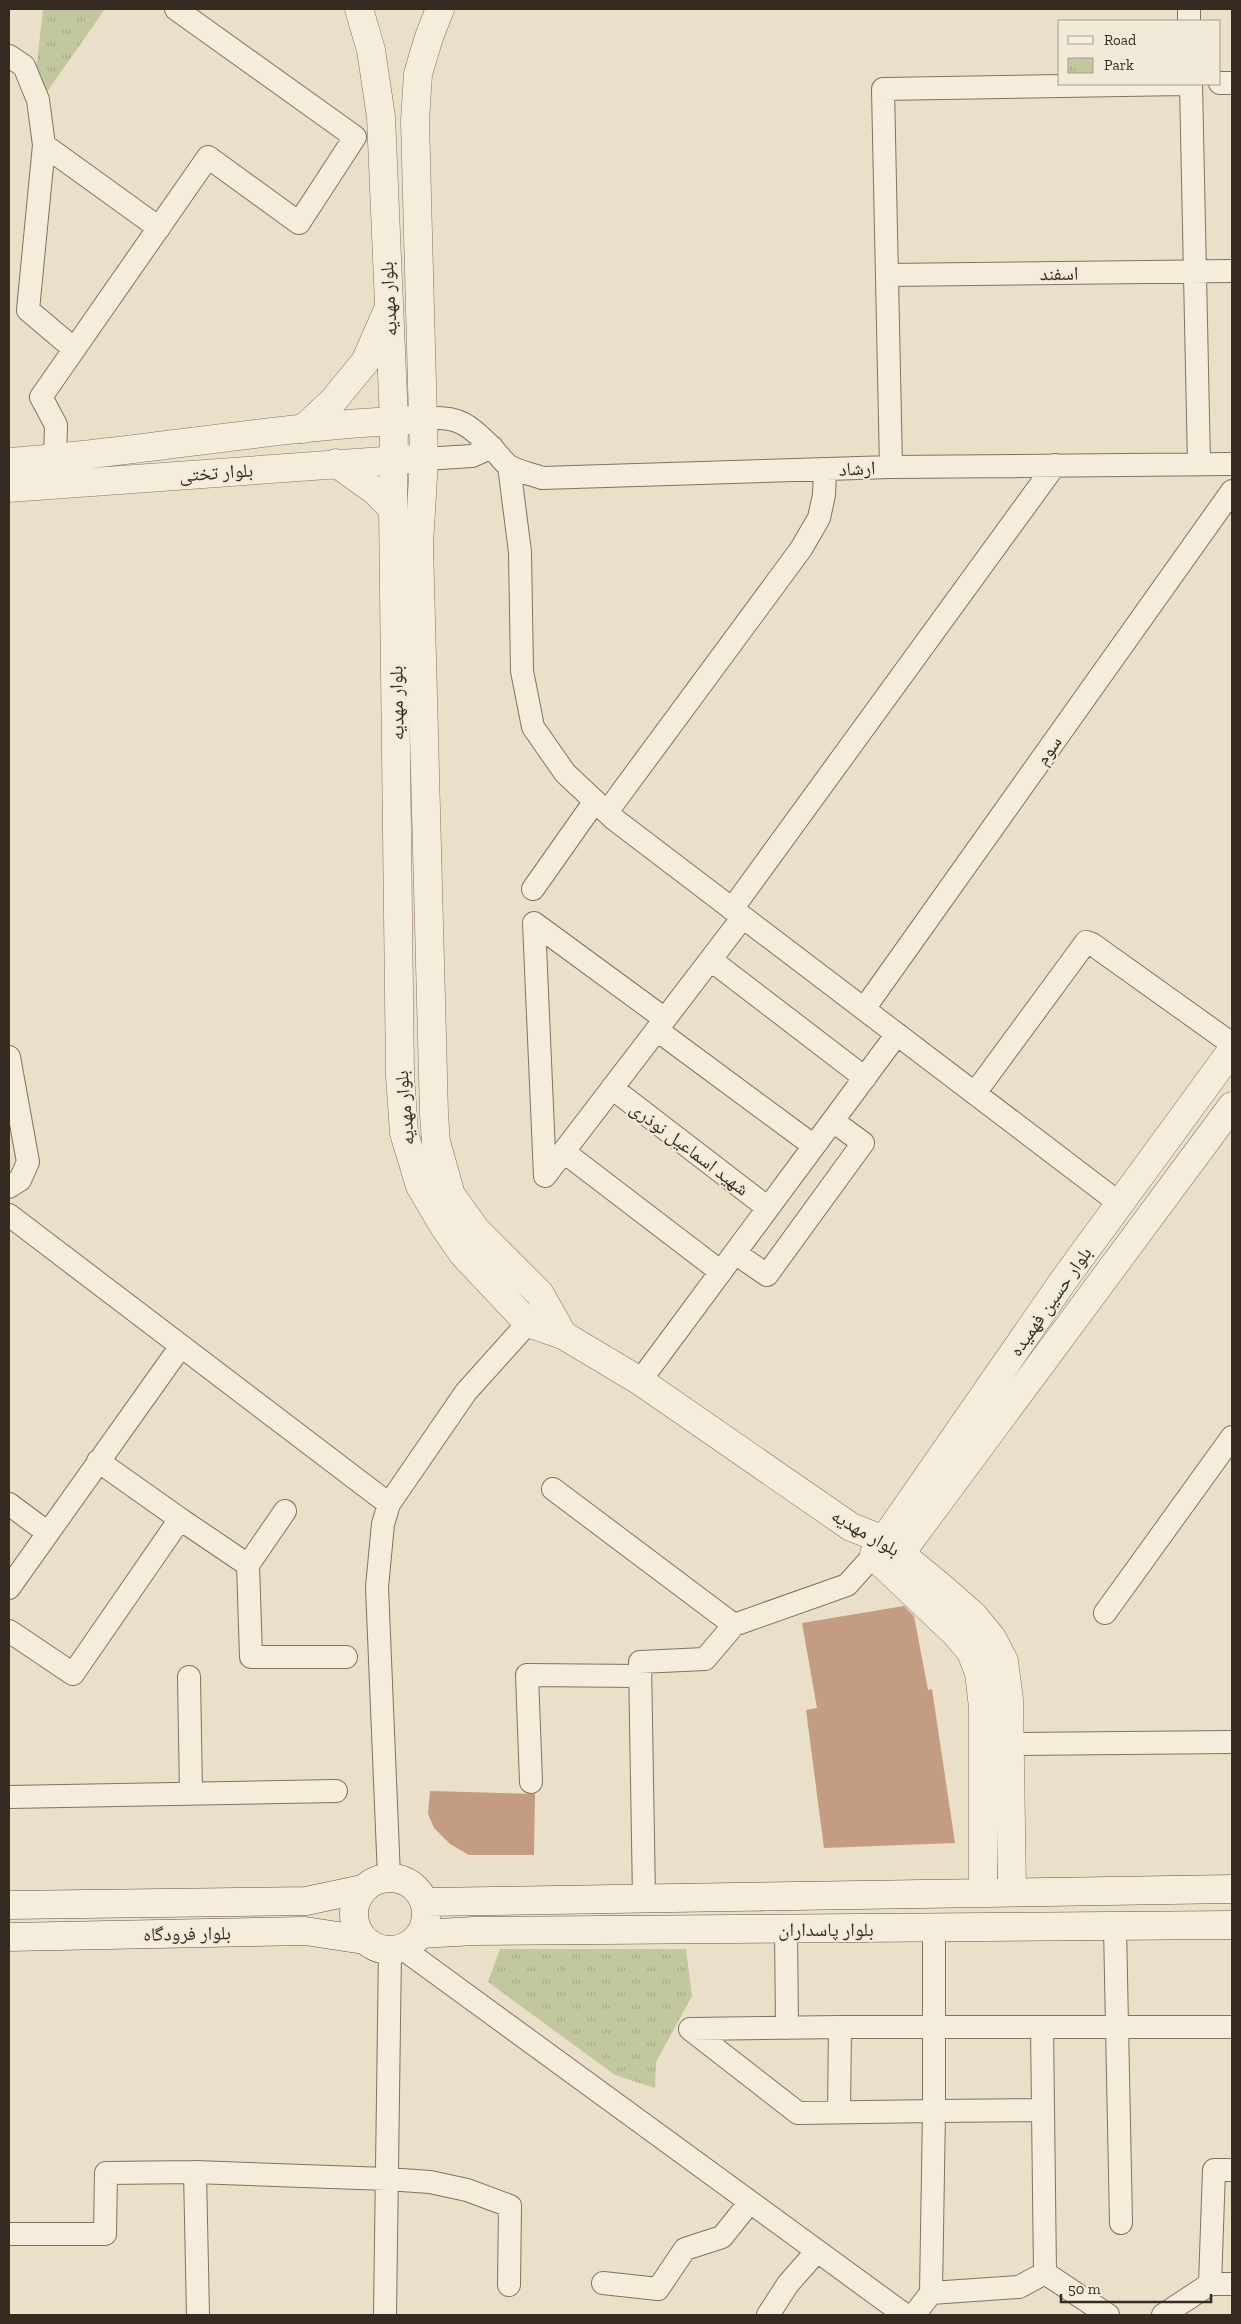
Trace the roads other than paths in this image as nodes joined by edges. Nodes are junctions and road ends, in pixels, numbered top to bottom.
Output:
1 (176, 9) edge
2 (359, 9) edge
3 (440, 9) edge
4 (9, 56) edge
5 (1124, 85) edge
6 (1191, 85) edge
7 (44, 145) junction
8 (159, 228) junction
9 (1232, 271) edge
10 (1195, 272) junction
11 (887, 275) junction
12 (388, 310) junction
13 (74, 350) junction
14 (423, 419) junction
15 (394, 421) junction
16 (303, 429) junction
17 (492, 447) junction
18 (55, 458) junction
19 (393, 459) junction
20 (424, 459) junction
21 (9, 462) edge
22 (336, 463) junction
23 (1199, 464) junction
24 (1232, 464) edge
25 (1055, 465) junction
26 (509, 466) junction
27 (891, 467) junction
28 (825, 470) junction
29 (9, 488) edge
30 (1232, 490) edge
31 (393, 509) junction
32 (601, 807) junction
33 (532, 889) dead end
34 (738, 913) junction
35 (711, 960) junction
36 (864, 1009) junction
37 (661, 1025) junction
38 (897, 1034) junction
39 (1232, 1044) edge
40 (1232, 1050) edge
41 (9, 1057) edge
42 (865, 1078) junction
43 (612, 1088) junction
44 (975, 1094) junction
45 (1229, 1116) edge
46 (833, 1121) junction
47 (814, 1146) junction
48 (564, 1152) junction
49 (14, 1184) edge
50 (1120, 1203) junction
51 (768, 1208) junction
52 (11, 1217) edge
53 (735, 1252) junction
54 (721, 1272) junction
55 (528, 1323) junction
56 (563, 1335) junction
57 (181, 1346) junction
58 (640, 1381) junction
59 (1232, 1437) edge
60 (98, 1461) junction
61 (553, 1489) dead end
62 (9, 1504) edge
63 (389, 1504) junction
64 (285, 1511) dead end
65 (180, 1519) junction
66 (48, 1533) junction
67 (887, 1554) junction
68 (248, 1565) junction
69 (9, 1588) edge
70 (1105, 1613) dead end
71 (734, 1625) junction
72 (9, 1631) edge
73 (346, 1657) dead end
74 (640, 1676) junction
75 (189, 1677) dead end
76 (1232, 1742) edge
77 (1009, 1744) junction
78 (532, 1782) dead end
79 (336, 1791) dead end
80 (191, 1793) junction
81 (9, 1797) edge
82 (390, 1877) junction
83 (363, 1889) junction
84 (1232, 1889) edge
85 (1012, 1891) junction
86 (983, 1892) junction
87 (644, 1898) junction
88 (425, 1902) junction
89 (9, 1904) edge
90 (1232, 1925) edge
91 (1115, 1926) junction
92 (934, 1928) junction
93 (786, 1929) junction
94 (9, 1937) edge
95 (364, 1940) junction
96 (404, 1944) junction
97 (840, 2027) junction
98 (933, 2027) junction
99 (1042, 2027) junction
100 (1118, 2027) junction
101 (1232, 2027) edge
102 (787, 2028) junction
103 (1042, 2110) junction
104 (934, 2111) junction
105 (839, 2112) junction
106 (1232, 2170) edge
107 (195, 2172) junction
108 (387, 2179) junction
109 (750, 2202) junction
110 (1121, 2223) dead end
111 (9, 2234) edge
112 (816, 2251) junction
113 (1045, 2273) junction
114 (603, 2282) dead end
115 (1210, 2284) junction
116 (1232, 2284) edge
117 (509, 2285) dead end
118 (931, 2293) junction
119 (198, 2315) edge
120 (385, 2315) edge
121 (768, 2315) edge
122 (905, 2315) edge
123 (914, 2315) edge
124 (1108, 2315) edge
125 (1163, 2315) edge

1 - 8 street
2 - 12 street, بلوار مهدیه
3 - 14 street, بلوار مهدیه
4 - 7 street
5 - 11 street
6 - 10 street
7 - 8 street
7 - 13 street
8 - 13 street
9 - 10 street, اسفند
10 - 11 street, اسفند
10 - 23 street
11 - 27 street
12 - 15 street, بلوار مهدیه
12 - 16 street
13 - 18 street
14 - 15 street, بلوار تختی
14 - 17 street, ارشاد
14 - 20 street, بلوار مهدیه
15 - 16 street, بلوار تختی
15 - 19 street, بلوار مهدیه
16 - 18 street, بلوار تختی
17 - 20 street
17 - 26 street, ارشاد
18 - 21 street, بلوار تختی
19 - 20 street, بلوار تختی
19 - 22 street, بلوار تختی
19 - 31 street, بلوار مهدیه
20 - 56 street, بلوار مهدیه
22 - 29 street, بلوار تختی
22 - 31 street
23 - 24 street, ارشاد
23 - 25 street, ارشاد
25 - 27 street, ارشاد
25 - 34 street
26 - 28 street, ارشاد
26 - 32 street
27 - 28 street, ارشاد
28 - 32 street
30 - 36 street, سوم
31 - 55 street, بلوار مهدیه
32 - 33 street
32 - 34 street
34 - 35 street
34 - 36 street
35 - 37 street
35 - 42 street
36 - 38 street
37 - 43 street
37 - 47 street
37 - 48 street
38 - 42 street
38 - 44 street
39 - 44 street
40 - 50 street, بلوار حسین فهمیده
41 - 49 street
42 - 46 street
43 - 48 street
43 - 51 street, شهید اسماعیل نوذری
44 - 50 street
45 - 67 street, بلوار حسین فهمیده
46 - 47 street
46 - 53 street
47 - 51 street
48 - 54 street
49 - 52 street
50 - 67 street, بلوار حسین فهمیده
51 - 53 street
52 - 57 street
53 - 54 street
54 - 58 street
55 - 56 street, بلوار مهدیه
55 - 63 street
56 - 58 street, بلوار مهدیه
57 - 60 street
57 - 63 street
58 - 67 street, بلوار مهدیه
59 - 70 street
60 - 65 street
60 - 66 street
61 - 71 street
62 - 66 street
63 - 82 street
64 - 68 street
65 - 68 street
65 - 72 street
66 - 69 street
67 - 71 street
67 - 77 street, بلوار مهدیه
67 - 86 street, بلوار مهدیه
68 - 73 street
71 - 74 street
74 - 78 street
74 - 87 street
75 - 80 street
76 - 77 street
77 - 85 street, بلوار مهدیه
79 - 80 street
80 - 81 street
82 - 83 street
82 - 88 street
83 - 89 street, بلوار فرودگاه
83 - 95 street
84 - 85 street, بلوار پاسداران
85 - 86 street, بلوار پاسداران
86 - 87 street, بلوار پاسداران
87 - 88 street, بلوار پاسداران
88 - 96 street
90 - 91 street, بلوار پاسداران
91 - 92 street, بلوار پاسداران
91 - 100 street
92 - 93 street, بلوار پاسداران
92 - 98 street
93 - 96 street, بلوار پاسداران
93 - 102 street
94 - 95 street, بلوار فرودگاه
95 - 96 street
96 - 108 street
96 - 109 street
97 - 98 street
97 - 102 street
97 - 105 street
98 - 99 street
98 - 104 street
99 - 100 street
99 - 103 street
100 - 101 street
100 - 110 street
102 - 105 street
103 - 104 street
103 - 113 street
104 - 105 street
104 - 118 street
106 - 115 street
107 - 108 street
107 - 111 street
107 - 119 street
108 - 117 street
108 - 120 street
109 - 112 street
109 - 114 street
112 - 121 street
112 - 122 street
113 - 118 street
113 - 124 street
115 - 116 street
115 - 125 street
118 - 123 street

